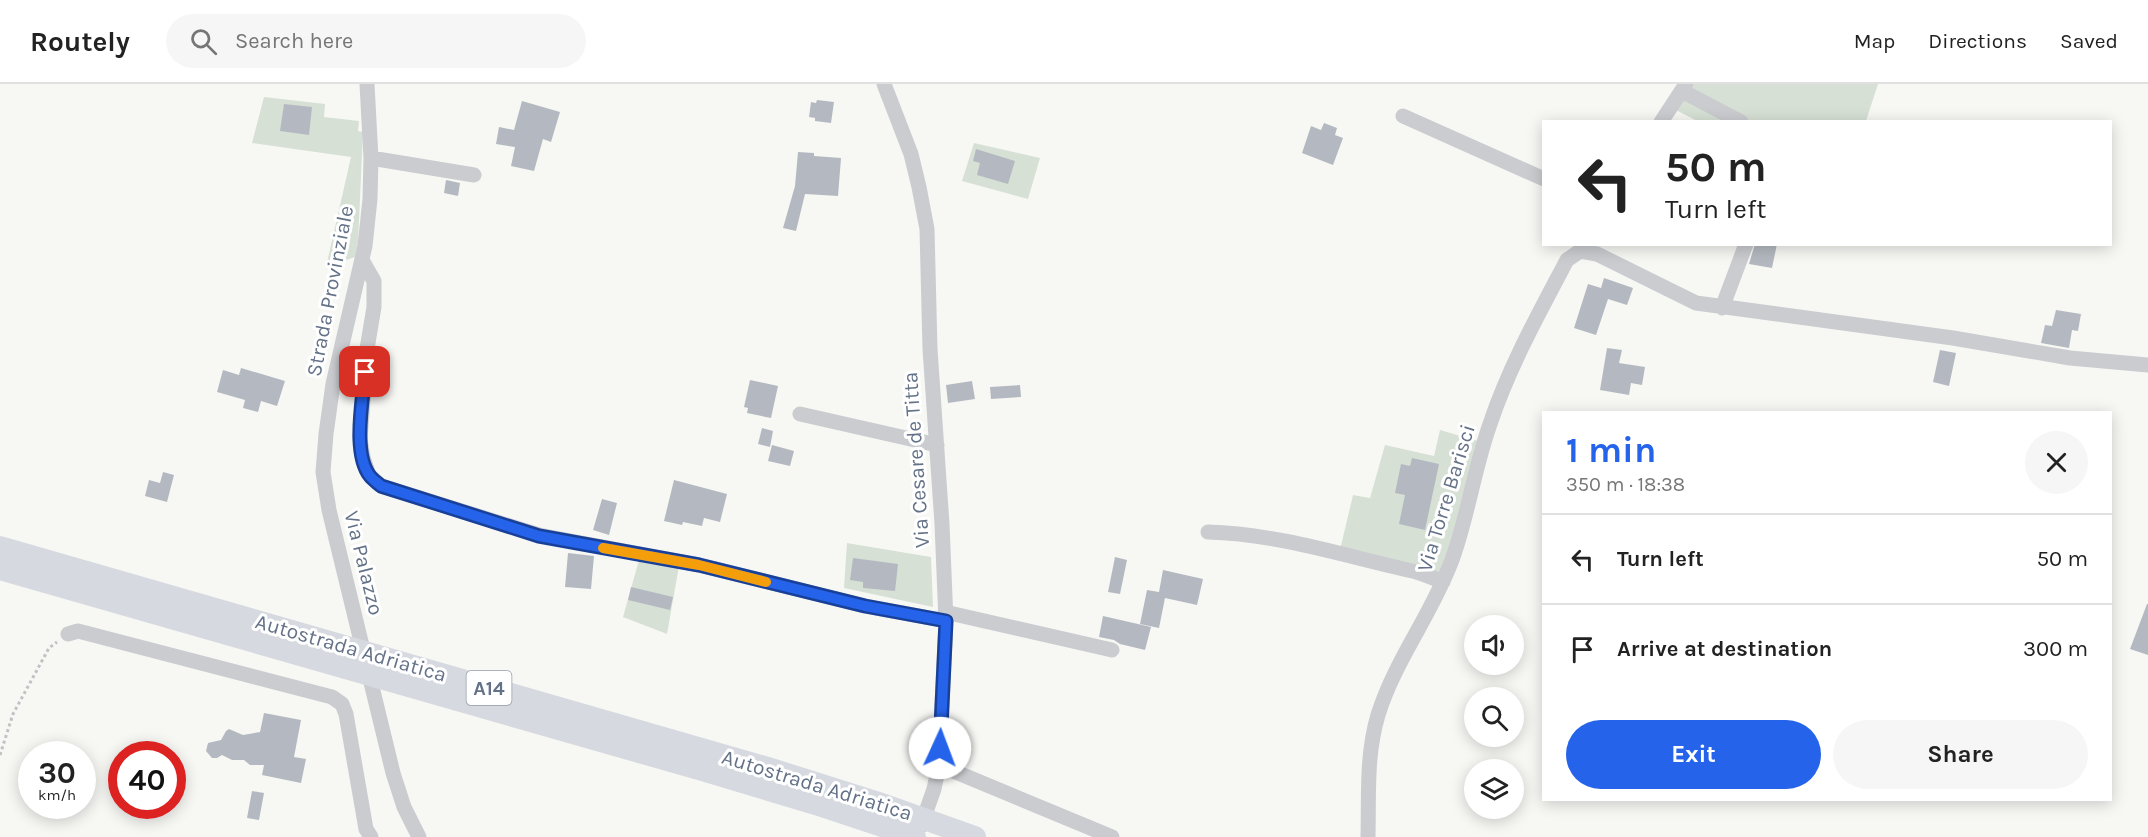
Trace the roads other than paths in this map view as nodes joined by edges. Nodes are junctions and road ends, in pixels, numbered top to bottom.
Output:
1 (367, 84) edge
2 (884, 84) edge
3 (1684, 87) edge
4 (1403, 116) dead end
5 (1662, 120) edge
6 (1738, 120) edge
7 (371, 158) junction
8 (474, 176) dead end
9 (1542, 178) edge
10 (1745, 246) edge
11 (1581, 248) edge
12 (362, 260) junction
13 (1722, 308) junction
14 (2148, 365) edge
15 (800, 414) dead end
16 (326, 434) joint
17 (937, 445) junction
18 (1209, 532) dead end
19 (0, 547) edge
20 (0, 569) edge
21 (1443, 582) junction
22 (945, 617) junction
23 (68, 634) road end
24 (1112, 650) dead end
25 (939, 765) junction
26 (371, 837) edge
27 (419, 837) edge
28 (916, 837) edge
29 (975, 837) edge
30 (1112, 837) edge
31 (1368, 837) edge

1 - 7 street, Strada Provinziale
2 - 17 street, Via Cesare de Titta
3 - 5 street
3 - 6 street
4 - 9 street
7 - 8 street
7 - 12 street, Strada Provinziale
10 - 13 street
11 - 13 street
11 - 21 street, Via Torre Barisci
12 - 16 street, Strada Provinziale
12 - 22 street
13 - 14 street
15 - 17 street
16 - 27 street, Via Palazzo
17 - 22 street, Via Cesare de Titta
18 - 21 street
19 - 29 highway, Autostrada Adriatica / A14
20 - 28 highway, Autostrada Adriatica / A14
21 - 31 street, Via Torre Barisci
22 - 24 street
22 - 25 street, Via Cesare de Titta
23 - 26 street
25 - 28 street, Via Cesare de Titta
25 - 30 street

